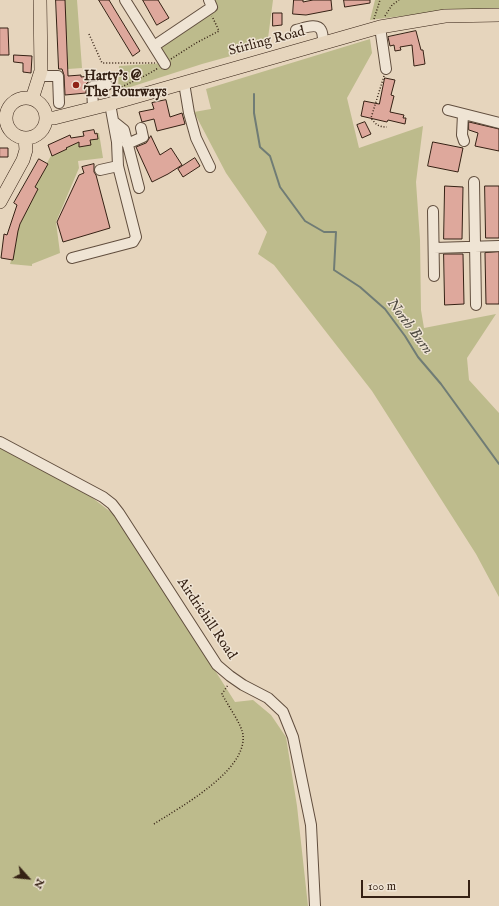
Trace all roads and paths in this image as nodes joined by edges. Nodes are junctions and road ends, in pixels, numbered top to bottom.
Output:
1 (40, 0) edge
2 (125, 0) edge
3 (380, 0) edge
4 (399, 0) edge
5 (209, 5) edge
6 (499, 15) edge
7 (379, 27) junction
8 (296, 30) dead end
9 (89, 34) dead end
10 (323, 43) junction
11 (154, 46) junction
12 (165, 64) junction
13 (386, 69) joint
14 (40, 76) junction
15 (184, 83) junction
16 (107, 85) dead end
17 (32, 99) junction
18 (59, 103) dead end
19 (110, 104) junction
20 (93, 108) junction
21 (448, 110) dead end
22 (463, 114) junction
23 (2, 117) edge
24 (46, 118) junction
25 (114, 122) junction
26 (499, 123) edge
27 (387, 127) dead end
28 (141, 128) dead end
29 (25, 138) junction
30 (464, 141) dead end
31 (127, 144) junction
32 (118, 166) junction
33 (210, 167) dead end
34 (100, 170) dead end
35 (474, 182) dead end
36 (139, 188) dead end
37 (0, 202) edge
38 (433, 211) dead end
39 (499, 246) edge
40 (475, 247) junction
41 (434, 248) junction
42 (72, 258) dead end
43 (434, 276) dead end
44 (476, 305) dead end
45 (0, 442) edge
46 (237, 681) junction
47 (154, 824) dead end
48 (315, 906) edge

1 - 14 main road
2 - 11 street
3 - 7 path
4 - 7 path
5 - 11 street
5 - 12 path
6 - 7 main road, Stirling Road
7 - 10 main road, Stirling Road
7 - 13 street
8 - 10 street
9 - 12 path
10 - 15 main road, Stirling Road
11 - 12 street
12 - 19 path
13 - 27 path
14 - 17 main road
14 - 18 street
15 - 19 main road, Stirling Road
15 - 33 street
16 - 20 street
17 - 23 main road
17 - 24 main road
19 - 20 main road, Stirling Road
19 - 25 street
20 - 24 main road, Stirling Road
21 - 22 street
22 - 26 street
22 - 30 street
23 - 29 main road
24 - 29 main road
25 - 31 street
25 - 32 street
28 - 31 street
29 - 37 main road
31 - 36 street
32 - 34 street
32 - 42 street
35 - 40 street
38 - 41 street
39 - 40 street
40 - 41 street
40 - 44 street
41 - 43 street
45 - 46 street, Airdriehill Road
46 - 47 path
46 - 48 street, Airdriehill Road

